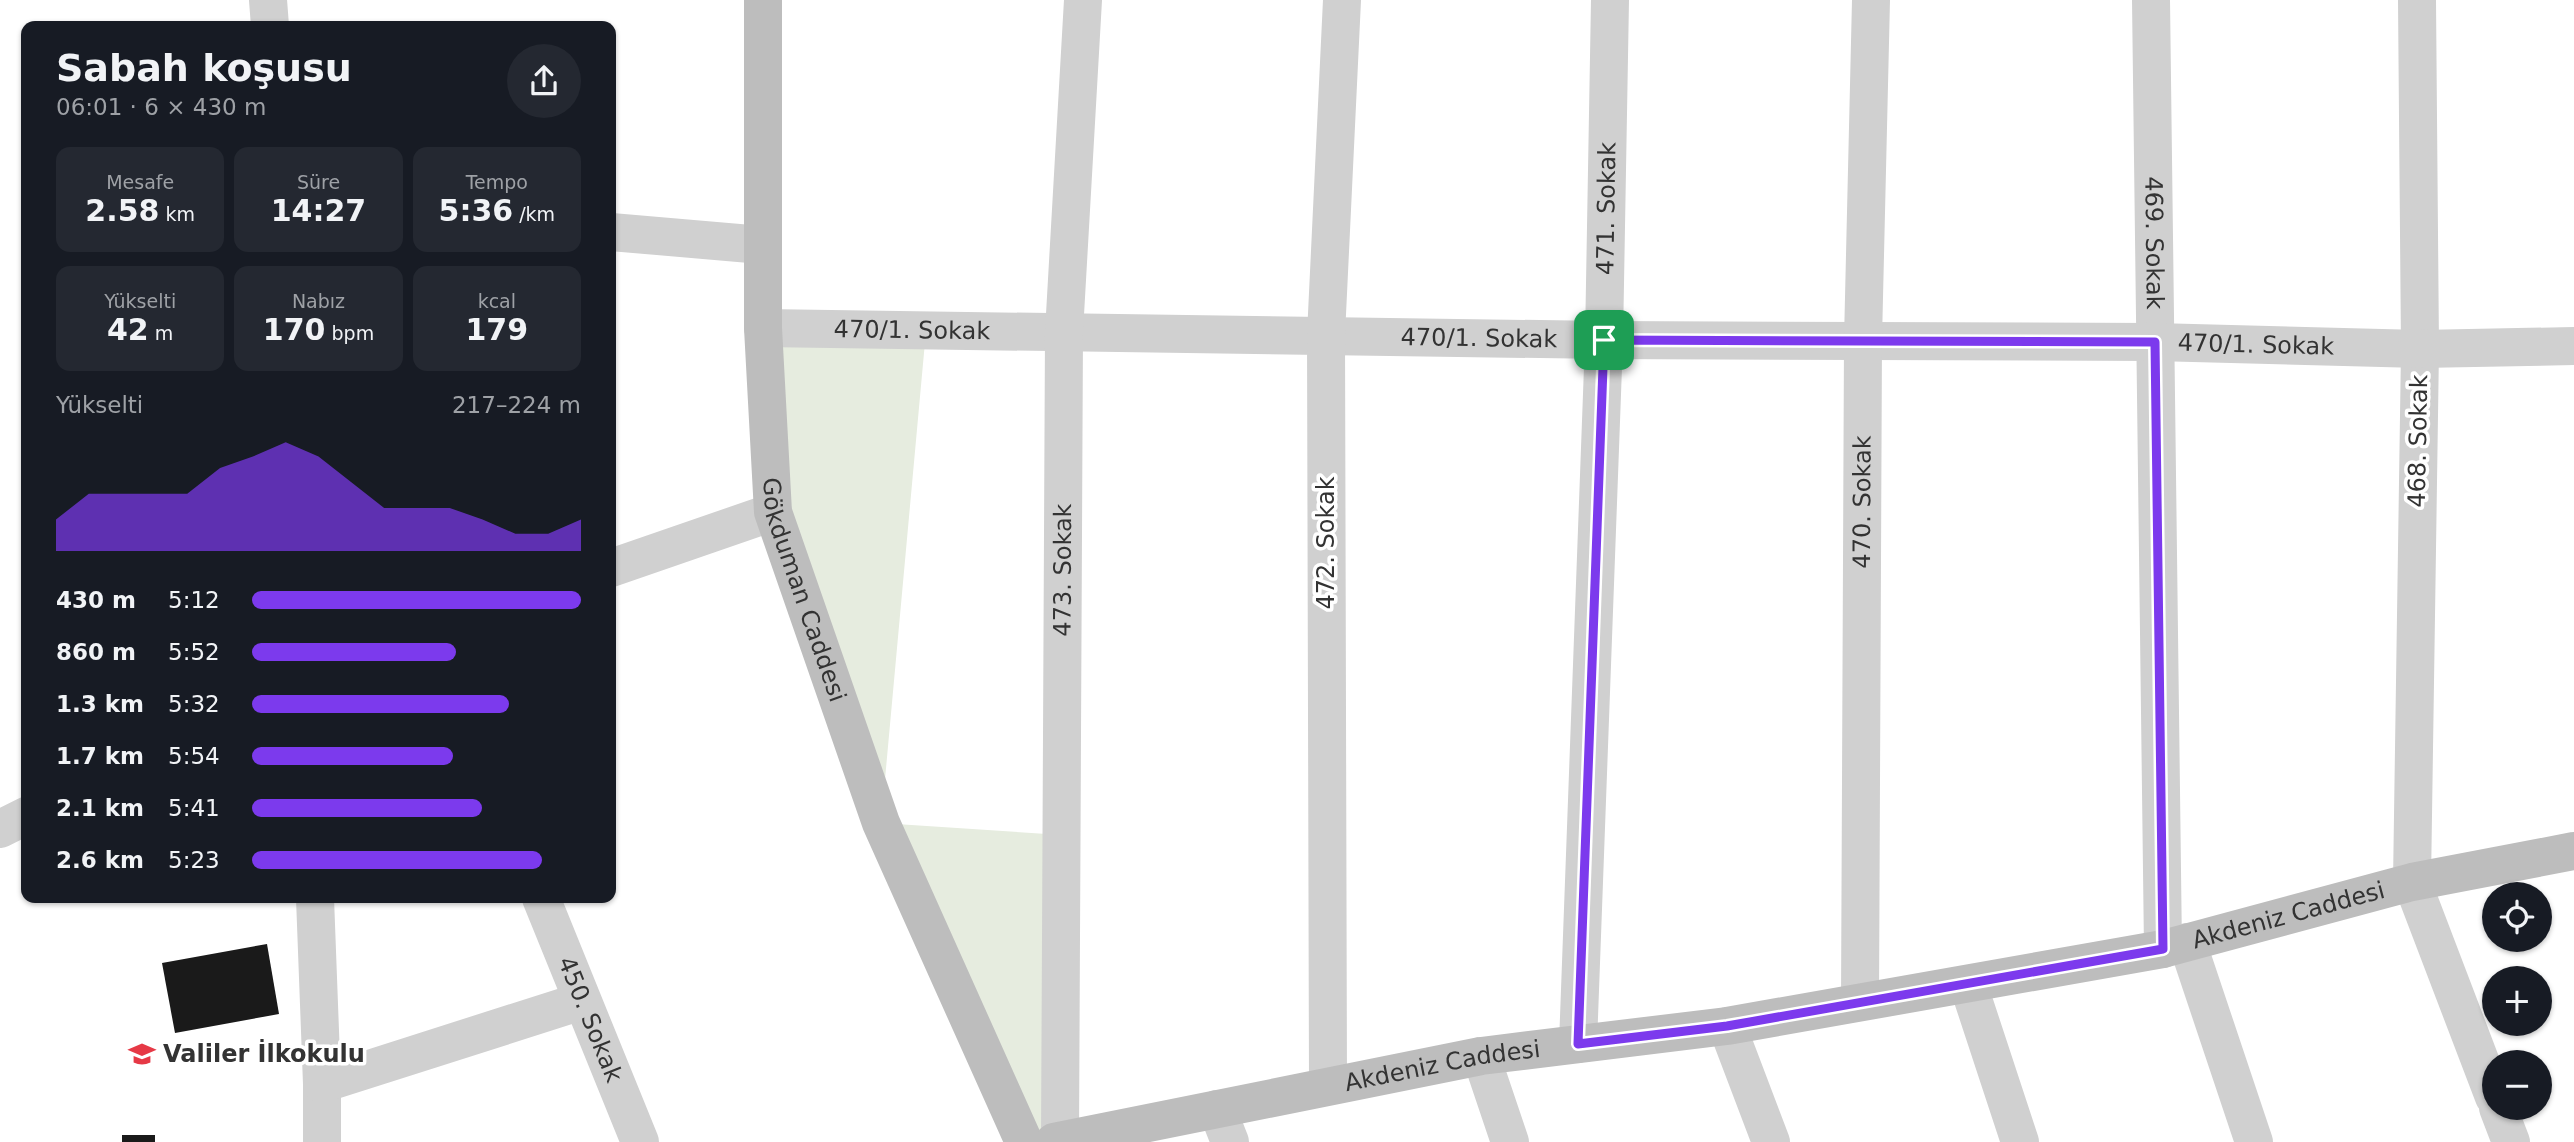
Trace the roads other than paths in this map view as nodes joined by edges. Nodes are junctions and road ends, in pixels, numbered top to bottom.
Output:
1 (268, 0) edge
2 (763, 0) edge
3 (1083, 0) edge
4 (1342, 0) edge
5 (1610, 0) edge
6 (1871, 0) edge
7 (2151, 0) edge
8 (2417, 0) edge
9 (270, 21) edge
10 (616, 232) edge
11 (762, 245) junction
12 (762, 328) junction
13 (1064, 332) junction
14 (1326, 335) junction
15 (1604, 340) junction
16 (1863, 340) junction
17 (2155, 342) junction
18 (2574, 345) edge
19 (2420, 349) junction
20 (773, 512) junction
21 (616, 566) edge
22 (21, 818) edge
23 (0, 829) edge
24 (2574, 851) edge
25 (2412, 882) junction
26 (315, 903) edge
27 (543, 903) edge
28 (2175, 946) junction
29 (1968, 984) junction
30 (582, 1001) junction
31 (1860, 1002) junction
32 (1727, 1026) junction
33 (1578, 1044) junction
34 (1481, 1056) junction
35 (2482, 1066) edge
36 (322, 1084) junction
37 (1328, 1086) junction
38 (2503, 1120) edge
39 (1224, 1125) edge
40 (1046, 1141) edge
41 (321, 1142) edge
42 (640, 1142) edge
43 (1510, 1142) edge
44 (1771, 1142) edge
45 (2020, 1142) edge
46 (2254, 1142) edge
47 (2511, 1142) edge

1 - 9 street
2 - 11 street, Gökduman Caddesi
3 - 13 street, 473. Sokak
4 - 14 street, 472. Sokak
5 - 15 street, 471. Sokak
6 - 16 street, 470. Sokak
7 - 17 street, 469. Sokak
8 - 19 street, 468. Sokak
10 - 11 street
11 - 12 street, Gökduman Caddesi
12 - 13 street, 470/1. Sokak
12 - 20 street, Gökduman Caddesi
13 - 14 street, 470/1. Sokak
13 - 40 street, 473. Sokak
14 - 15 street, 470/1. Sokak
14 - 37 street, 472. Sokak
15 - 16 street, 470/1. Sokak
15 - 33 street, 471. Sokak
16 - 17 street, 470/1. Sokak
16 - 31 street, 470. Sokak
17 - 19 street, 470/1. Sokak
17 - 28 street, 469. Sokak
18 - 19 street, 470/1. Sokak
19 - 25 street, 468. Sokak
20 - 21 street
20 - 40 street, Gökduman Caddesi
22 - 23 street
24 - 25 street, Akdeniz Caddesi
25 - 28 street, Akdeniz Caddesi
25 - 35 street
26 - 36 street
27 - 30 street, 450. Sokak
28 - 29 street, Akdeniz Caddesi
28 - 46 street, 469. Sokak
29 - 31 street, Akdeniz Caddesi
29 - 45 street
30 - 36 street
30 - 42 street, 450. Sokak
31 - 32 street, Akdeniz Caddesi
32 - 33 street, Akdeniz Caddesi
32 - 44 street
33 - 34 street, Akdeniz Caddesi
34 - 37 street, Akdeniz Caddesi
34 - 43 street
36 - 41 street
37 - 39 street, Akdeniz Caddesi
38 - 47 street
39 - 40 street, Akdeniz Caddesi

